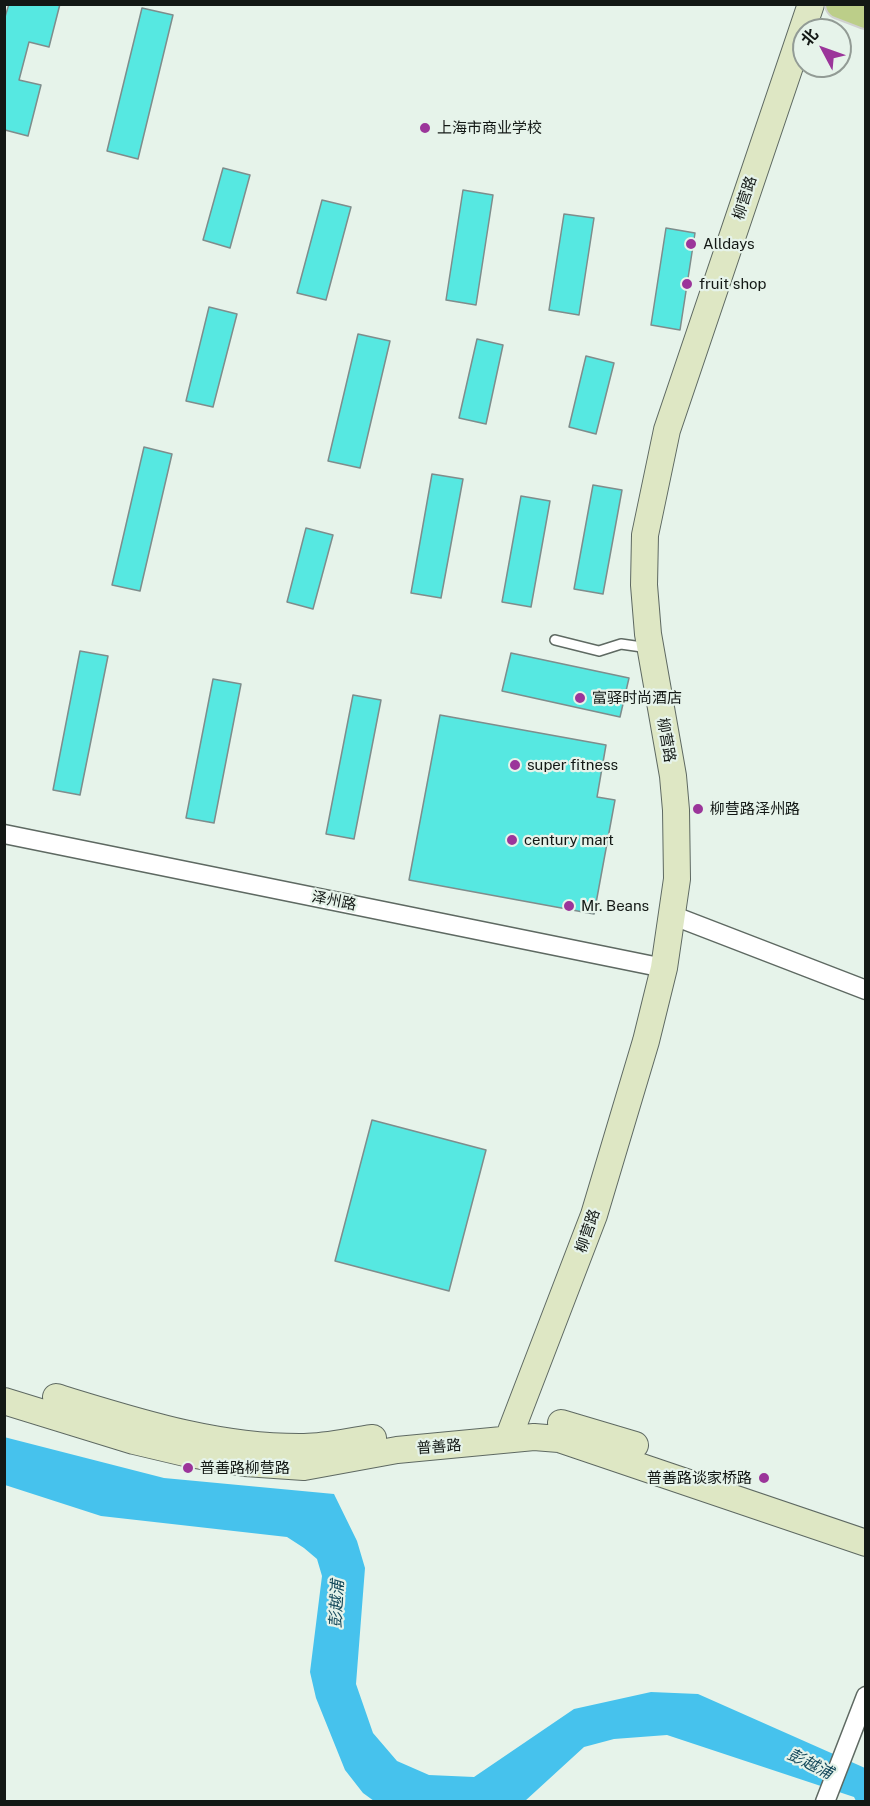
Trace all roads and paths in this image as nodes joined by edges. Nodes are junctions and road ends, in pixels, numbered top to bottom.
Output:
1 (811, 4) edge
2 (840, 4) edge
3 (866, 14) edge
4 (555, 640) dead end
5 (650, 649) junction
6 (4, 834) edge
7 (674, 916) junction
8 (664, 968) junction
9 (866, 990) edge
10 (4, 1383) edge
11 (4, 1401) edge
12 (510, 1431) junction
13 (866, 1524) edge
14 (866, 1542) edge
15 (863, 1703) edge
16 (825, 1802) edge

1 - 5 main road, 柳营路
2 - 3 main road
4 - 5 lane
5 - 7 main road, 柳营路
6 - 8 street, 泽州路
7 - 8 main road, 柳营路
7 - 9 street
8 - 12 main road, 柳营路
10 - 12 main road, 普善路
11 - 12 main road, 普善路
12 - 13 main road, 普善路
12 - 14 main road, 普善路
15 - 16 street

